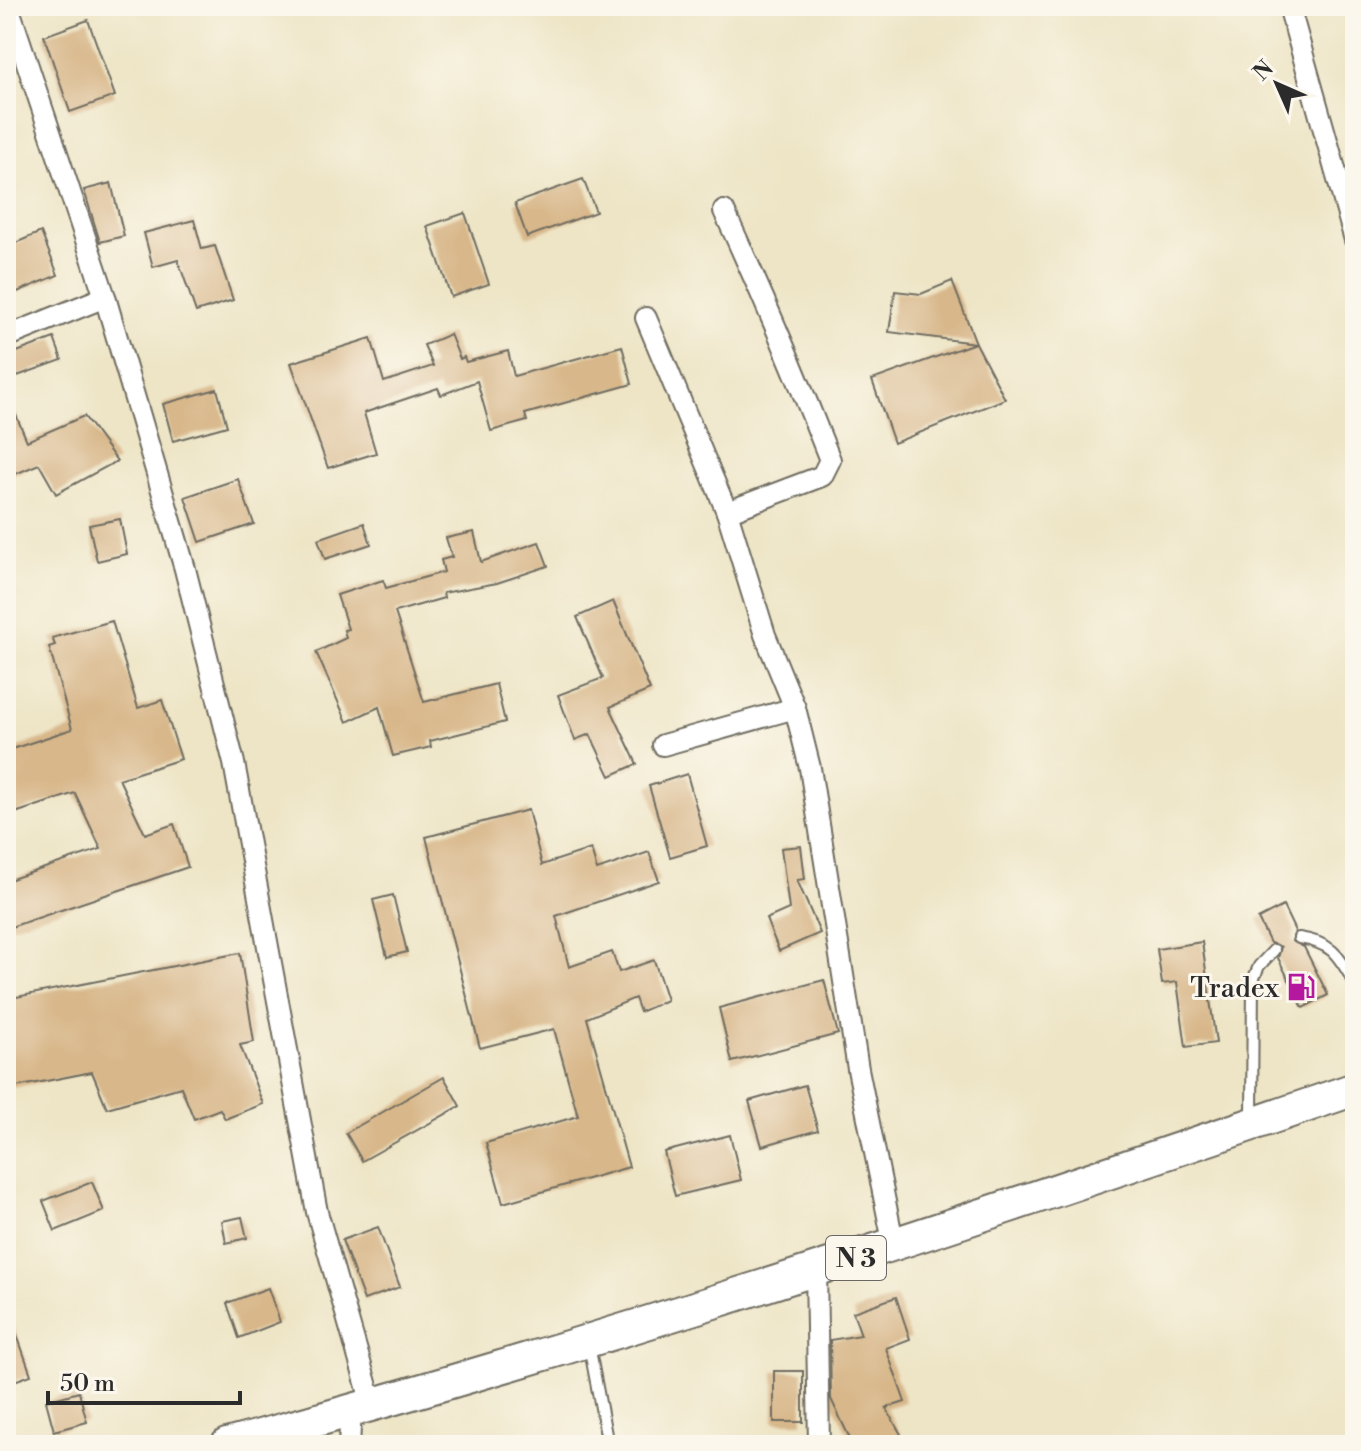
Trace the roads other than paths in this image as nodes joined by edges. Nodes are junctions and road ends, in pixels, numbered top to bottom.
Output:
1 (8, 6) edge
2 (1289, 6) edge
3 (12, 42) edge
4 (724, 211) dead end
5 (1355, 240) edge
6 (105, 297) junction
7 (646, 318) dead end
8 (6, 337) edge
9 (727, 512) junction
10 (795, 708) junction
11 (663, 745) dead end
12 (1299, 938) dead end
13 (1274, 950) dead end
14 (1355, 984) edge
15 (1355, 1089) edge
16 (1252, 1124) junction
17 (894, 1246) junction
18 (816, 1270) junction
19 (588, 1339) junction
20 (362, 1408) junction
21 (227, 1445) edge
22 (349, 1445) edge
23 (608, 1445) edge
24 (819, 1445) edge

1 - 3 street
2 - 5 street
3 - 6 street
4 - 9 street
6 - 8 street
6 - 20 street
7 - 9 street
9 - 10 street
10 - 11 street
10 - 17 street
12 - 14 lane
13 - 16 lane
15 - 16 highway, N 3
16 - 17 highway, N 3
17 - 18 highway, N 3
18 - 19 highway, N 3
18 - 24 street
19 - 20 highway, N 3
19 - 23 lane
20 - 21 highway, N 3
20 - 22 street

